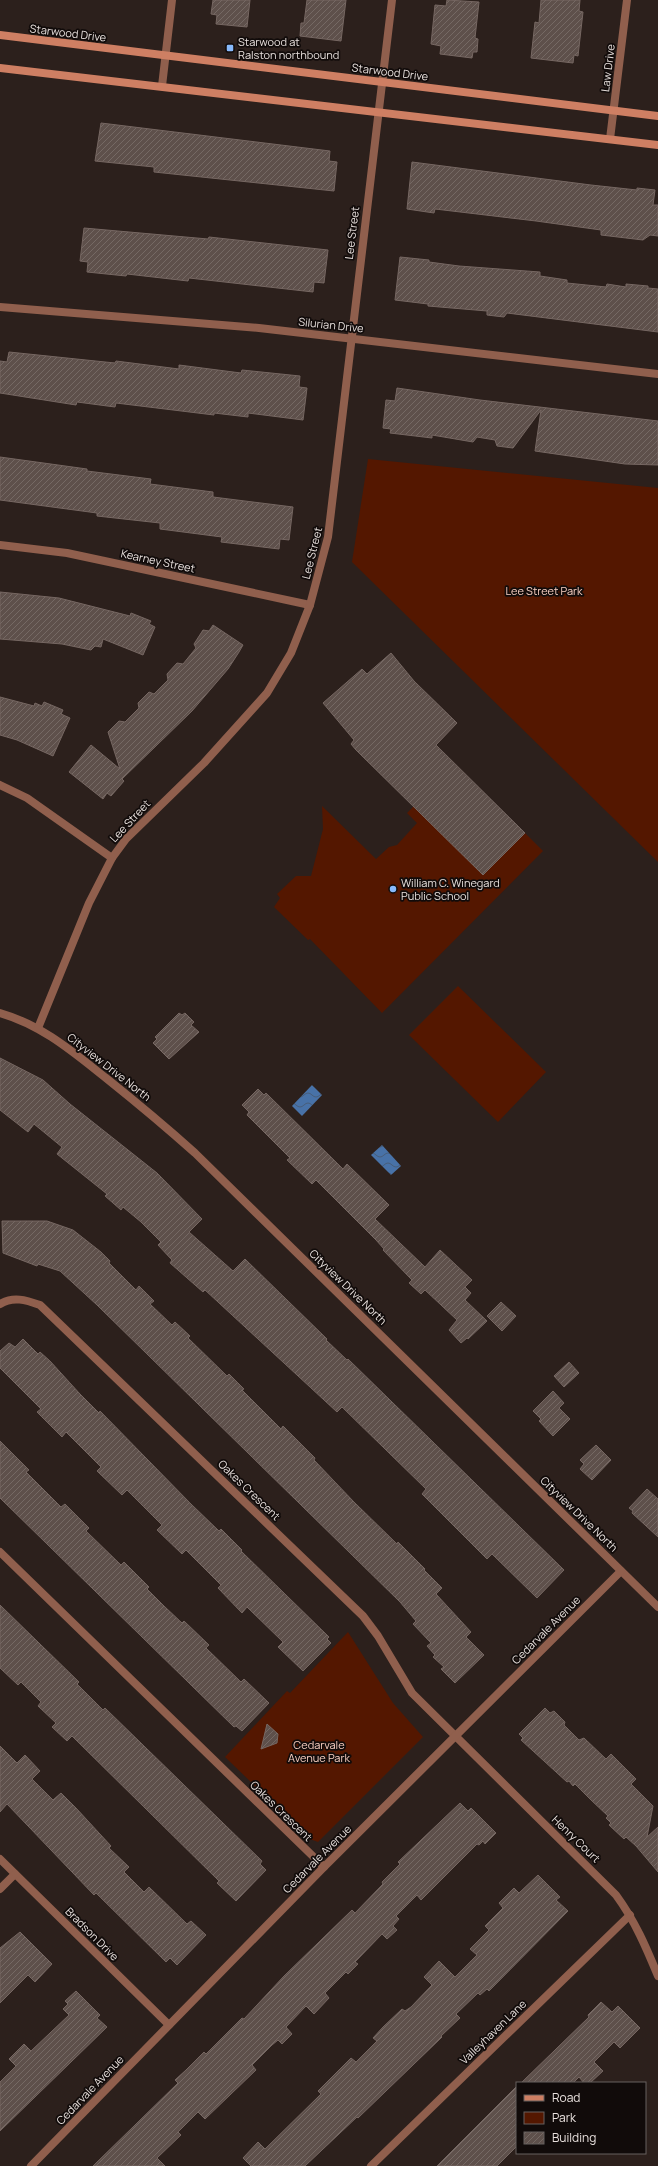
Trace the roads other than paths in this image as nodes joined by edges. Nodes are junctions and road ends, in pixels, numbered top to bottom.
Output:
1 (172, 0) edge
2 (392, 0) edge
3 (627, 0) edge
4 (0, 35) edge
5 (166, 57) junction
6 (0, 68) edge
7 (382, 82) junction
8 (162, 86) junction
9 (378, 111) junction
10 (614, 111) junction
11 (658, 116) edge
12 (610, 139) junction
13 (658, 145) edge
14 (0, 306) edge
15 (352, 338) junction
16 (658, 374) edge
17 (0, 545) edge
18 (310, 605) junction
19 (0, 785) edge
20 (112, 858) junction
21 (0, 1013) edge
22 (38, 1028) junction
23 (0, 1304) edge
24 (0, 1552) edge
25 (621, 1571) junction
26 (658, 1607) edge
27 (454, 1736) junction
28 (0, 1859) edge
29 (324, 1867) junction
30 (15, 1874) junction
31 (0, 1889) edge
32 (630, 1915) junction
33 (658, 1976) edge
34 (169, 2025) junction
35 (31, 2166) edge
36 (371, 2166) edge

1 - 5 street
2 - 7 street, Lee Street
3 - 10 street, Law Drive
4 - 5 street, Starwood Drive
5 - 7 street, Starwood Drive
5 - 8 street
6 - 8 street
7 - 9 street, Lee Street
7 - 10 street, Starwood Drive
8 - 9 street
9 - 12 street
9 - 15 street, Lee Street
10 - 11 street, Starwood Drive
10 - 12 street, Law Drive
12 - 13 street
14 - 15 street, Silurian Drive
15 - 16 street, Silurian Drive
15 - 18 street, Lee Street
17 - 18 street, Kearney Street
18 - 20 street, Lee Street
19 - 20 street
20 - 22 street, Lee Street
21 - 22 street, Cityview Drive North
22 - 25 street, Cityview Drive North
23 - 27 street, Oakes Crescent
24 - 29 street, Oakes Crescent
25 - 26 street, Cityview Drive North
25 - 27 street, Cedarvale Avenue
27 - 29 street, Cedarvale Avenue
27 - 32 street, Henry Court
28 - 30 street, Bradson Drive
29 - 34 street, Cedarvale Avenue
30 - 31 street
30 - 34 street, Bradson Drive
32 - 33 street, Henry Court
32 - 36 street, Valleyhaven Lane
34 - 35 street, Cedarvale Avenue

